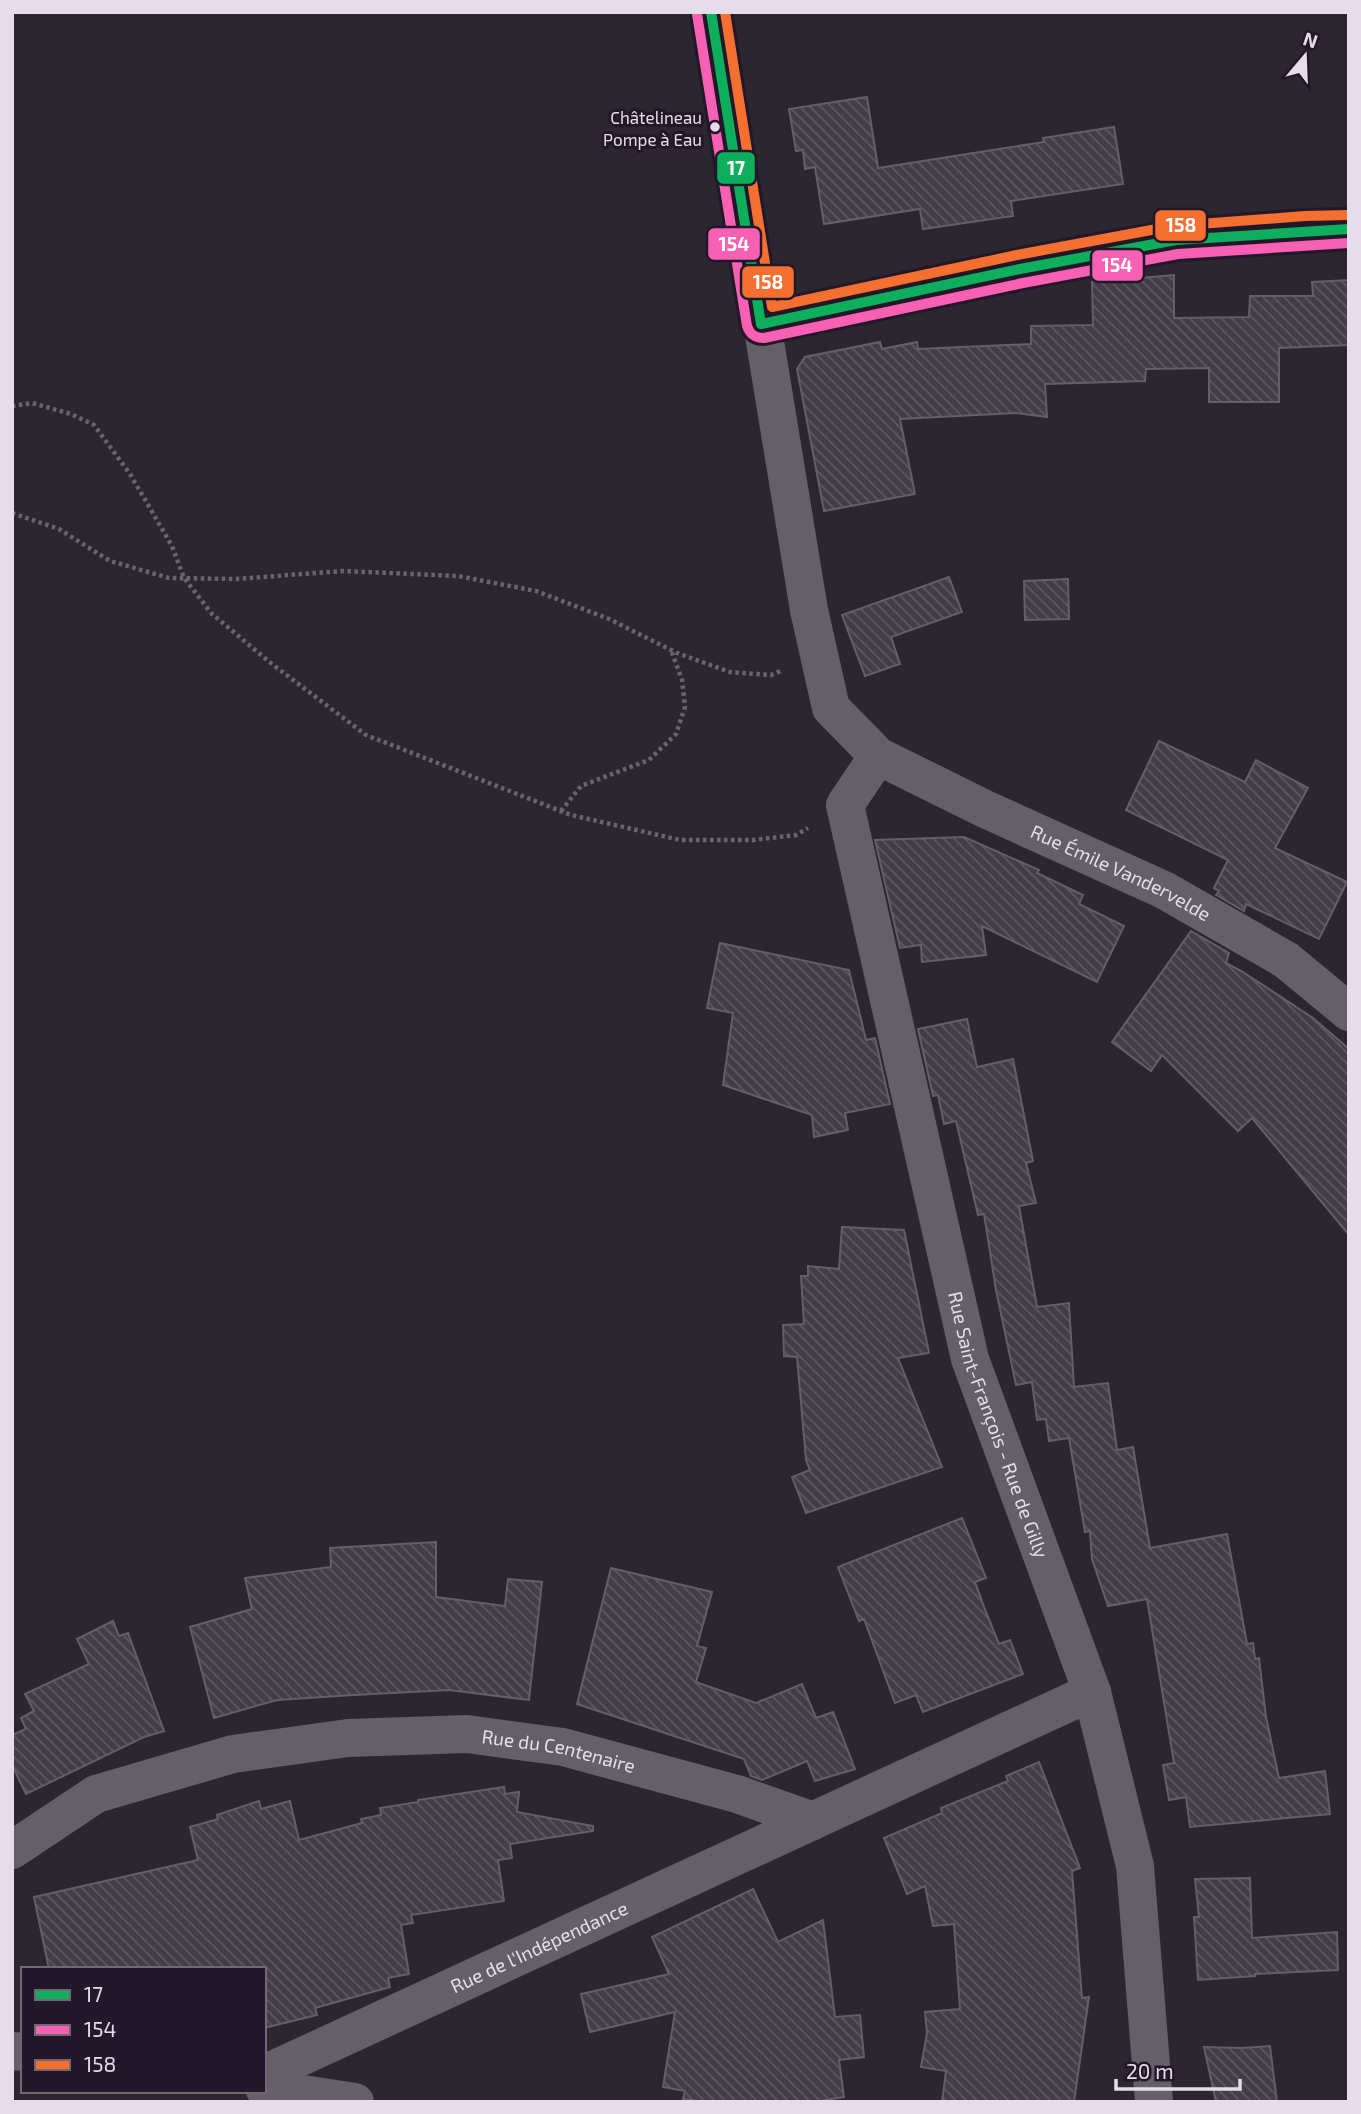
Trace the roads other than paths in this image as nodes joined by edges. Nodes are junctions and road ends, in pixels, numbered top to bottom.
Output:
1 (711, 12) edge
2 (1349, 229) edge
3 (761, 324) junction
4 (878, 756) junction
5 (1349, 1012) edge
6 (1092, 1692) junction
7 (813, 1821) junction
8 (12, 1850) edge
9 (266, 2073) edge
10 (266, 2088) edge
11 (355, 2102) edge
12 (1154, 2102) edge

1 - 3 street, Rue Émile Vandervelde
2 - 3 street
3 - 4 street, Rue Émile Vandervelde
4 - 5 street, Rue Émile Vandervelde
4 - 6 street, Rue Saint-François - Rue de Gilly
6 - 7 street
6 - 12 street, Rue Saint-François - Rue de Gilly
7 - 8 street, Rue du Centenaire
7 - 9 street, Rue de l'Indépendance
10 - 11 street

